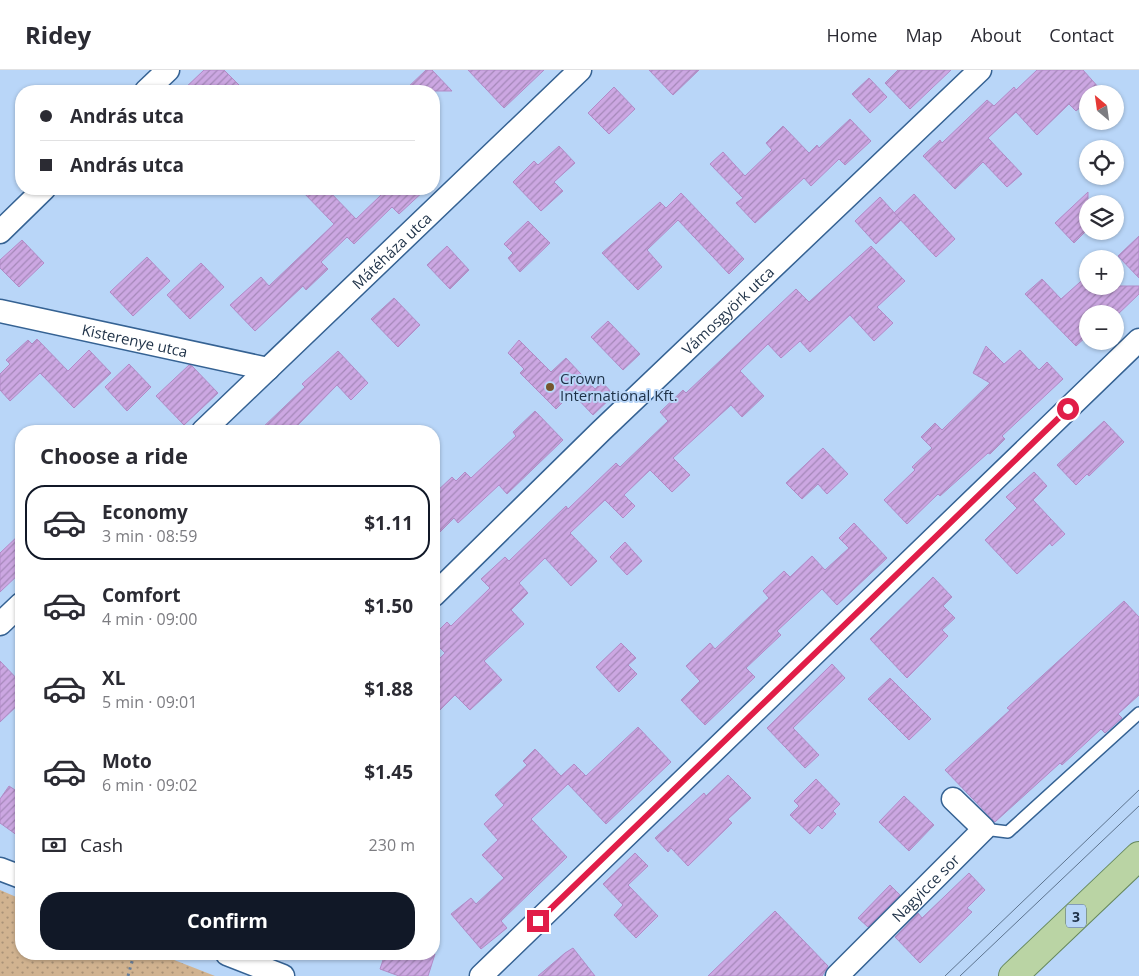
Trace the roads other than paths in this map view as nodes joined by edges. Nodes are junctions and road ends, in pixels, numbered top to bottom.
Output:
1 (168, 70) edge
2 (580, 70) edge
3 (980, 70) edge
4 (152, 85) edge
5 (38, 195) edge
6 (0, 232) edge
7 (0, 311) edge
8 (1139, 340) edge
9 (268, 369) junction
10 (209, 425) edge
11 (440, 589) edge
12 (15, 610) edge
13 (0, 624) edge
14 (1139, 713) edge
15 (953, 799) dead end
16 (984, 830) junction
17 (1139, 856) edge
18 (0, 869) edge
19 (15, 875) edge
20 (242, 960) edge
21 (283, 976) edge
22 (480, 976) edge
23 (837, 976) edge
24 (1013, 976) edge

1 - 4 street
2 - 9 street, Mátéháza utca
3 - 11 street, Vámosgyörk utca
5 - 6 street
7 - 9 street, Kisterenye utca
8 - 22 street
9 - 10 street, Mátéháza utca
12 - 13 street
14 - 16 lane
15 - 16 street
16 - 23 street, Nagyicce sor
17 - 24 main road, 3
18 - 19 street
20 - 21 street

